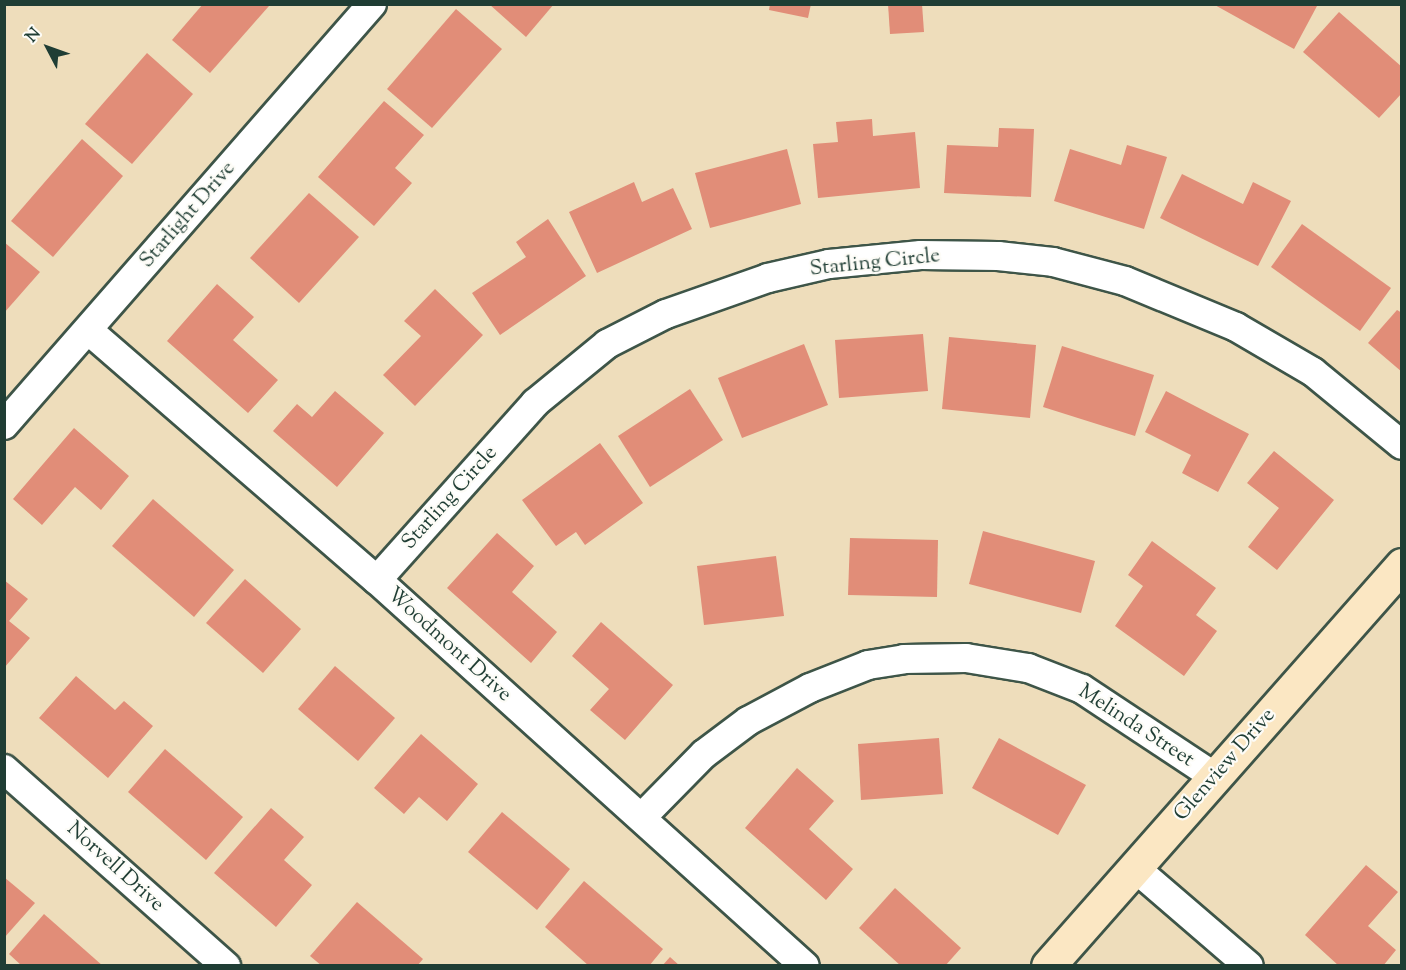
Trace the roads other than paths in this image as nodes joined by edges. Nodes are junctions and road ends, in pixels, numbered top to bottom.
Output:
1 (372, 4) edge
2 (88, 330) junction
3 (4, 425) edge
4 (1401, 446) edge
5 (1401, 565) edge
6 (377, 580) junction
7 (4, 769) edge
8 (1215, 777) junction
9 (642, 817) junction
10 (1135, 868) junction
11 (226, 966) edge
12 (805, 966) edge
13 (1048, 966) edge
14 (1249, 966) edge

1 - 2 street, Starlight Drive
2 - 3 street, Starlight Drive
2 - 6 street, Woodmont Drive
4 - 6 street, Starling Circle
5 - 8 main road, Glenview Drive
6 - 9 street, Woodmont Drive
7 - 11 street, Norvell Drive
8 - 9 street, Melinda Street
8 - 10 main road, Glenview Drive
9 - 12 street, Woodmont Drive
10 - 13 main road, Glenview Drive
10 - 14 street

